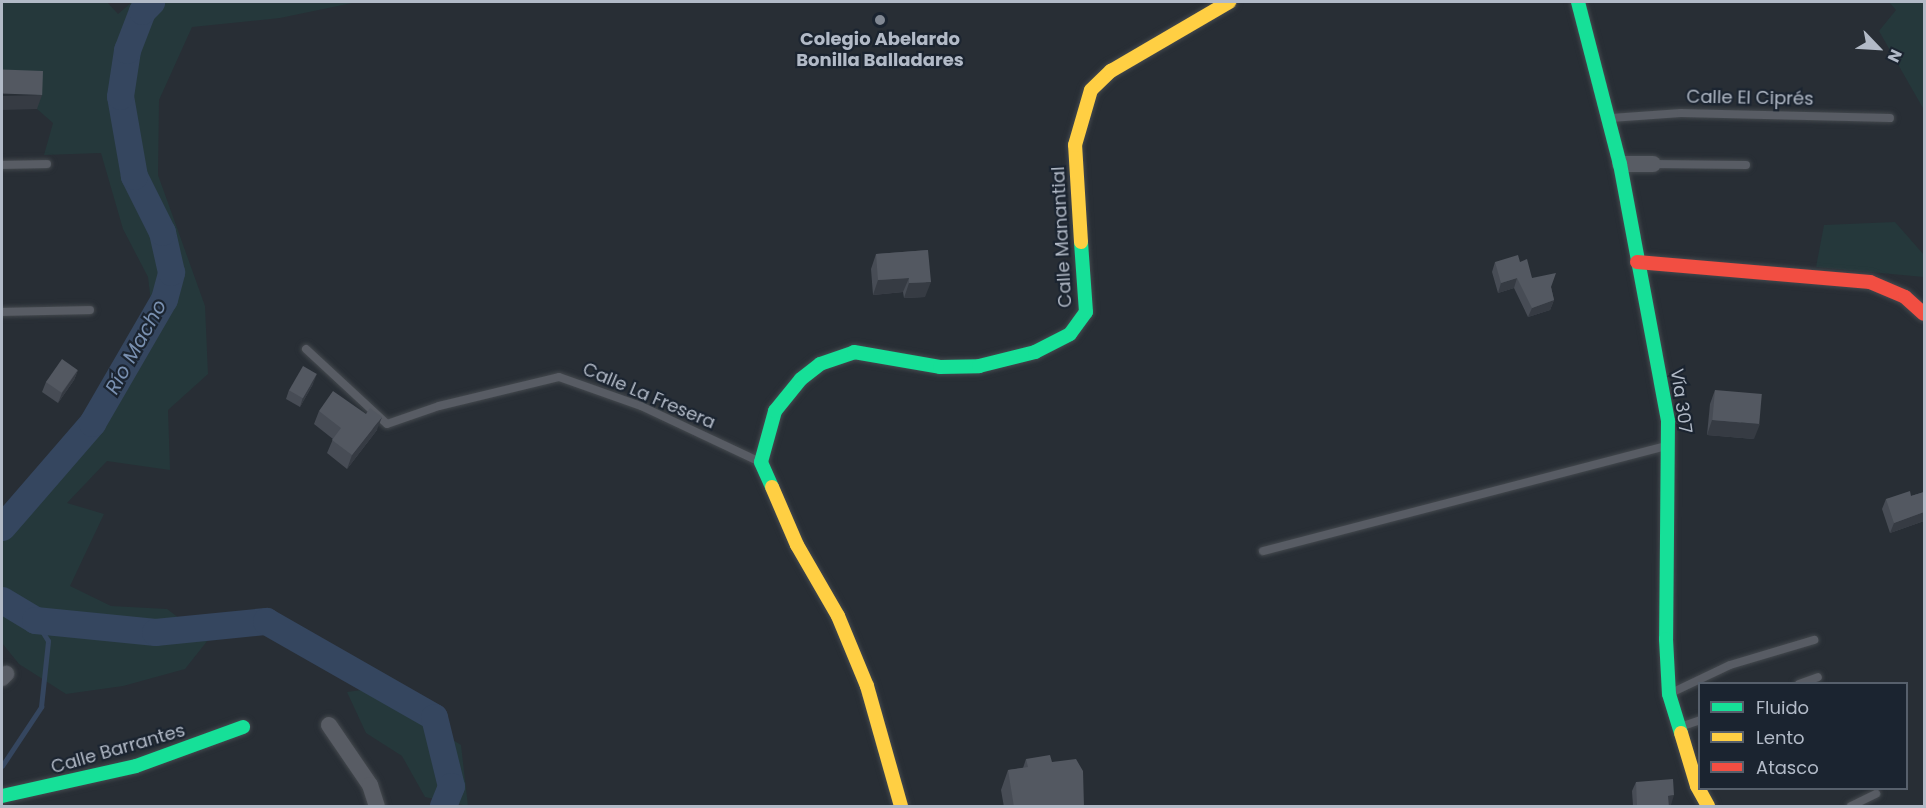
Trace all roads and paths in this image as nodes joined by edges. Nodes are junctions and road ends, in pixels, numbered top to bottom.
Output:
1 (1229, 2) edge
2 (1578, 2) edge
3 (1609, 118) junction
4 (1890, 118) dead end
5 (47, 164) dead end
6 (1620, 164) junction
7 (1653, 164) joint
8 (2, 165) edge
9 (1746, 165) dead end
10 (1637, 262) junction
11 (90, 310) dead end
12 (2, 312) edge
13 (1924, 314) edge
14 (306, 349) dead end
15 (1668, 445) junction
16 (761, 462) junction
17 (1263, 551) dead end
18 (1814, 640) dead end
19 (1818, 677) dead end
20 (1804, 682) edge
21 (1669, 694) junction
22 (1698, 721) edge
23 (329, 725) dead end
24 (243, 727) dead end
25 (1679, 728) junction
26 (1698, 780) edge
27 (1702, 790) edge
28 (1876, 794) dead end
29 (2, 796) edge
30 (377, 807) edge
31 (901, 807) edge
32 (1708, 807) edge
33 (1851, 807) edge

1 - 16 street, Calle Manantial
2 - 3 street, Vía 307
3 - 4 lane, Calle El Ciprés
3 - 6 street, Vía 307
5 - 8 lane
6 - 7 street
6 - 10 street, Vía 307
7 - 9 lane
10 - 13 street
10 - 15 street, Vía 307
11 - 12 lane
14 - 16 lane, Calle La Fresera
15 - 17 lane
15 - 21 street, Vía 307
16 - 31 street
18 - 21 lane
19 - 20 lane
21 - 25 street, Vía 307
22 - 25 lane
23 - 30 street
24 - 29 street, Calle Barrantes
25 - 26 street, Vía 307
27 - 32 street, Vía 307
28 - 33 lane

